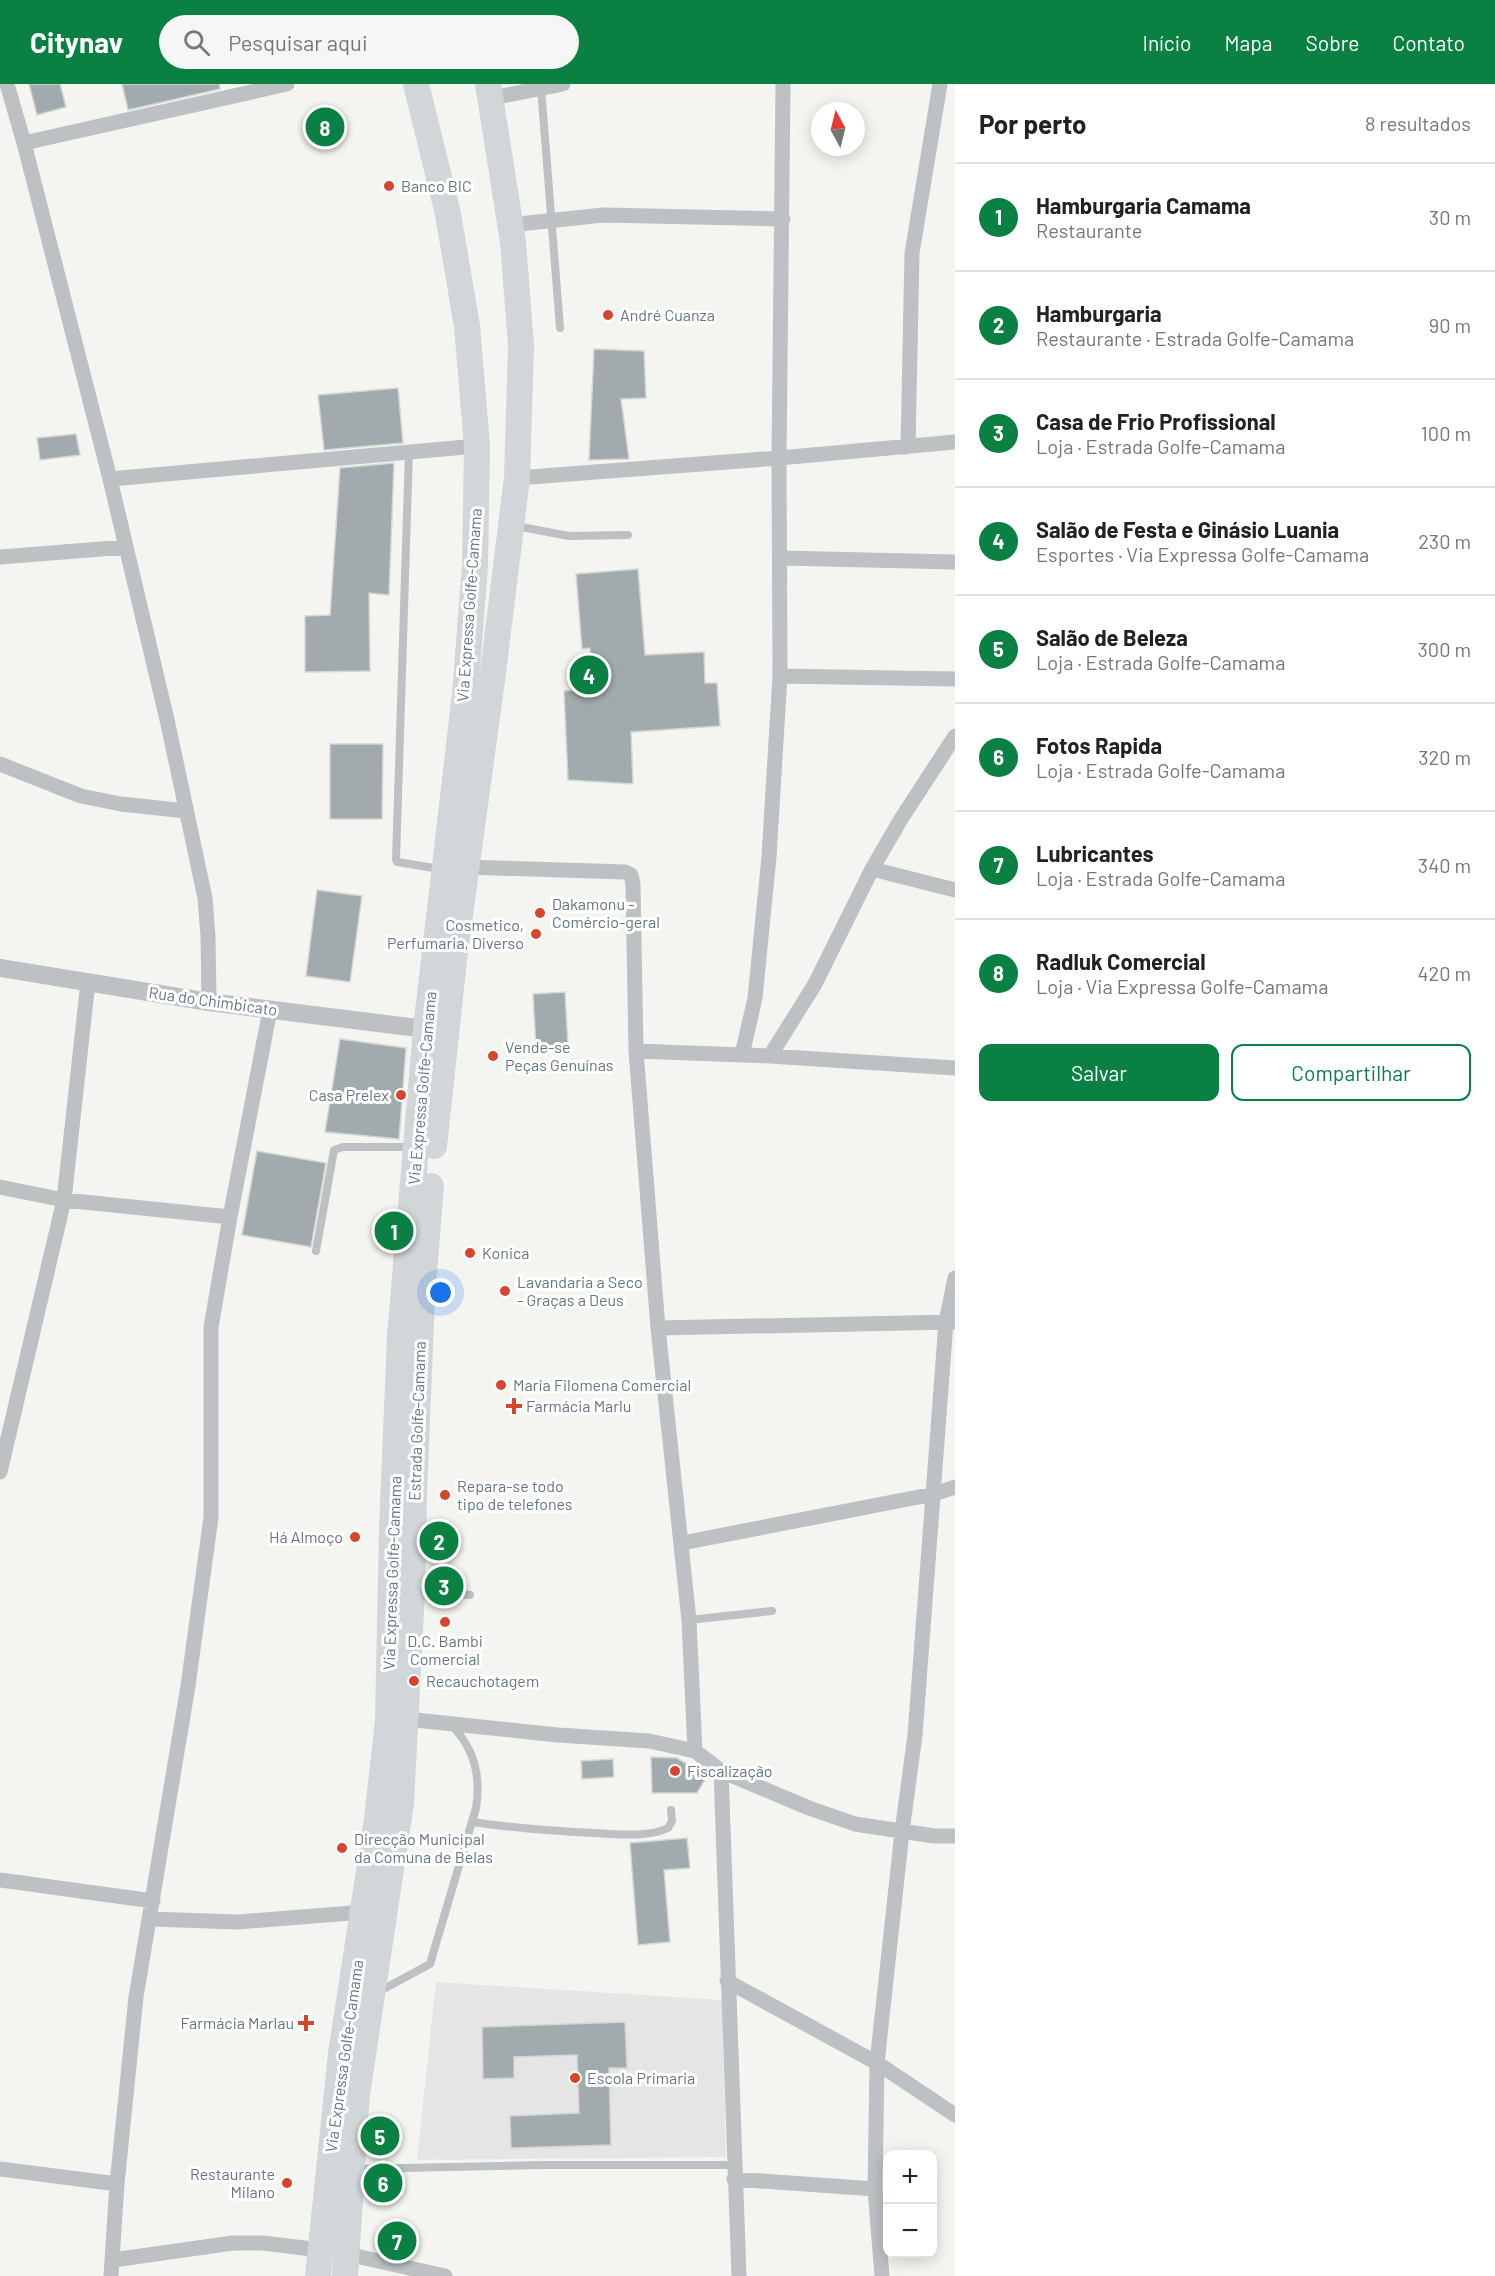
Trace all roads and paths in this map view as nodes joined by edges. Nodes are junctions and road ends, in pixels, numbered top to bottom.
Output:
1 (6, 84) edge
2 (287, 84) edge
3 (416, 84) edge
4 (563, 84) edge
5 (783, 84) edge
6 (940, 84) edge
7 (540, 86) edge
8 (490, 91) edge
9 (24, 143) junction
10 (783, 219) junction
11 (553, 221) junction
12 (510, 225) junction
13 (560, 328) dead end
14 (955, 442) edge
15 (477, 446) junction
16 (908, 447) junction
17 (409, 452) junction
18 (779, 458) junction
19 (517, 477) junction
20 (110, 479) junction
21 (512, 525) junction
22 (628, 535) dead end
23 (126, 547) junction
24 (0, 557) edge
25 (780, 558) junction
26 (955, 562) edge
27 (780, 676) junction
28 (955, 679) edge
29 (955, 736) edge
30 (0, 764) edge
31 (186, 811) junction
32 (455, 869) junction
33 (872, 869) junction
34 (955, 890) edge
35 (0, 968) edge
36 (88, 982) junction
37 (209, 1002) junction
38 (270, 1010) junction
39 (426, 1029) junction
40 (636, 1051) junction
41 (742, 1055) junction
42 (770, 1056) junction
43 (955, 1068) edge
44 (438, 1102) joint
45 (416, 1147) junction
46 (0, 1187) edge
47 (64, 1200) junction
48 (230, 1217) junction
49 (316, 1251) dead end
50 (955, 1278) edge
51 (950, 1322) edge
52 (658, 1328) junction
53 (0, 1472) edge
54 (955, 1487) edge
55 (934, 1494) junction
56 (682, 1543) junction
57 (412, 1592) junction
58 (470, 1596) dead end
59 (772, 1611) dead end
60 (689, 1620) junction
61 (406, 1719) junction
62 (448, 1722) junction
63 (695, 1751) junction
64 (721, 1771) junction
65 (671, 1810) dead end
66 (472, 1822) junction
67 (902, 1832) junction
68 (955, 1836) edge
69 (0, 1880) edge
70 (153, 1901) junction
71 (364, 1912) junction
72 (150, 1919) junction
73 (727, 1981) junction
74 (371, 1996) junction
75 (877, 2063) junction
76 (955, 2115) edge
77 (0, 2169) edge
78 (352, 2169) junction
79 (734, 2172) junction
80 (117, 2184) junction
81 (875, 2189) junction
82 (320, 2250) junction
83 (113, 2260) junction
84 (346, 2265) edge
85 (111, 2276) edge
86 (318, 2276) edge
87 (445, 2276) edge
88 (739, 2276) edge
89 (882, 2276) edge

1 - 9 street
2 - 9 street
3 - 15 highway, Via Expressa Golfe-Camama
4 - 7 street
5 - 10 street
6 - 16 street
7 - 8 street
7 - 11 lane
8 - 12 highway, Via Expressa Golfe-Camama
9 - 20 street
10 - 11 street
10 - 18 street
11 - 12 street
11 - 13 lane
12 - 19 highway, Via Expressa Golfe-Camama
14 - 16 street
15 - 17 street
15 - 32 highway, Via Expressa Golfe-Camama
16 - 18 street
17 - 20 street
17 - 32 lane
18 - 19 street
18 - 25 street
19 - 21 highway, Via Expressa Golfe-Camama
20 - 23 street
21 - 22 lane
21 - 32 highway, Via Expressa Golfe-Camama
23 - 24 street
23 - 31 street
25 - 26 street
25 - 27 street
27 - 28 street
27 - 41 street
29 - 33 street
30 - 31 street
31 - 37 street
32 - 39 highway, Via Expressa Golfe-Camama
32 - 40 street
32 - 44 highway, Via Expressa Golfe-Camama
33 - 34 street
33 - 42 street
35 - 36 street, Rua do Chimbicato
36 - 37 street, Rua do Chimbicato
36 - 47 street
37 - 38 street, Rua do Chimbicato
38 - 39 street, Rua do Chimbicato
38 - 48 street
39 - 45 highway, Via Expressa Golfe-Camama
40 - 41 street
40 - 52 street
41 - 42 street
42 - 43 street
44 - 57 highway, Estrada Golfe-Camama
45 - 49 lane
45 - 71 highway, Via Expressa Golfe-Camama
46 - 47 street
47 - 48 street
47 - 53 street
48 - 70 street
50 - 51 street
51 - 52 street
51 - 55 street
52 - 56 street
54 - 55 street
55 - 56 street
55 - 67 street
56 - 60 street
57 - 58 lane
57 - 61 highway, Estrada Golfe-Camama
59 - 60 lane
60 - 63 street
61 - 62 street
61 - 74 highway, Estrada Golfe-Camama
62 - 63 street
62 - 66 lane
63 - 64 street
64 - 67 street
64 - 73 street
65 - 66 lane
66 - 74 lane
67 - 68 street
67 - 75 street
69 - 70 street
70 - 72 street
71 - 72 street
71 - 82 highway, Via Expressa Golfe-Camama
72 - 80 street
73 - 75 street
73 - 79 street
74 - 78 highway, Estrada Golfe-Camama
75 - 76 street
75 - 81 street
77 - 80 street
78 - 79 lane
78 - 84 highway, Estrada Golfe-Camama
79 - 81 street
79 - 88 street
80 - 83 street
81 - 89 street
82 - 83 street
82 - 86 highway, Via Expressa Golfe-Camama
83 - 85 street
84 - 87 street

